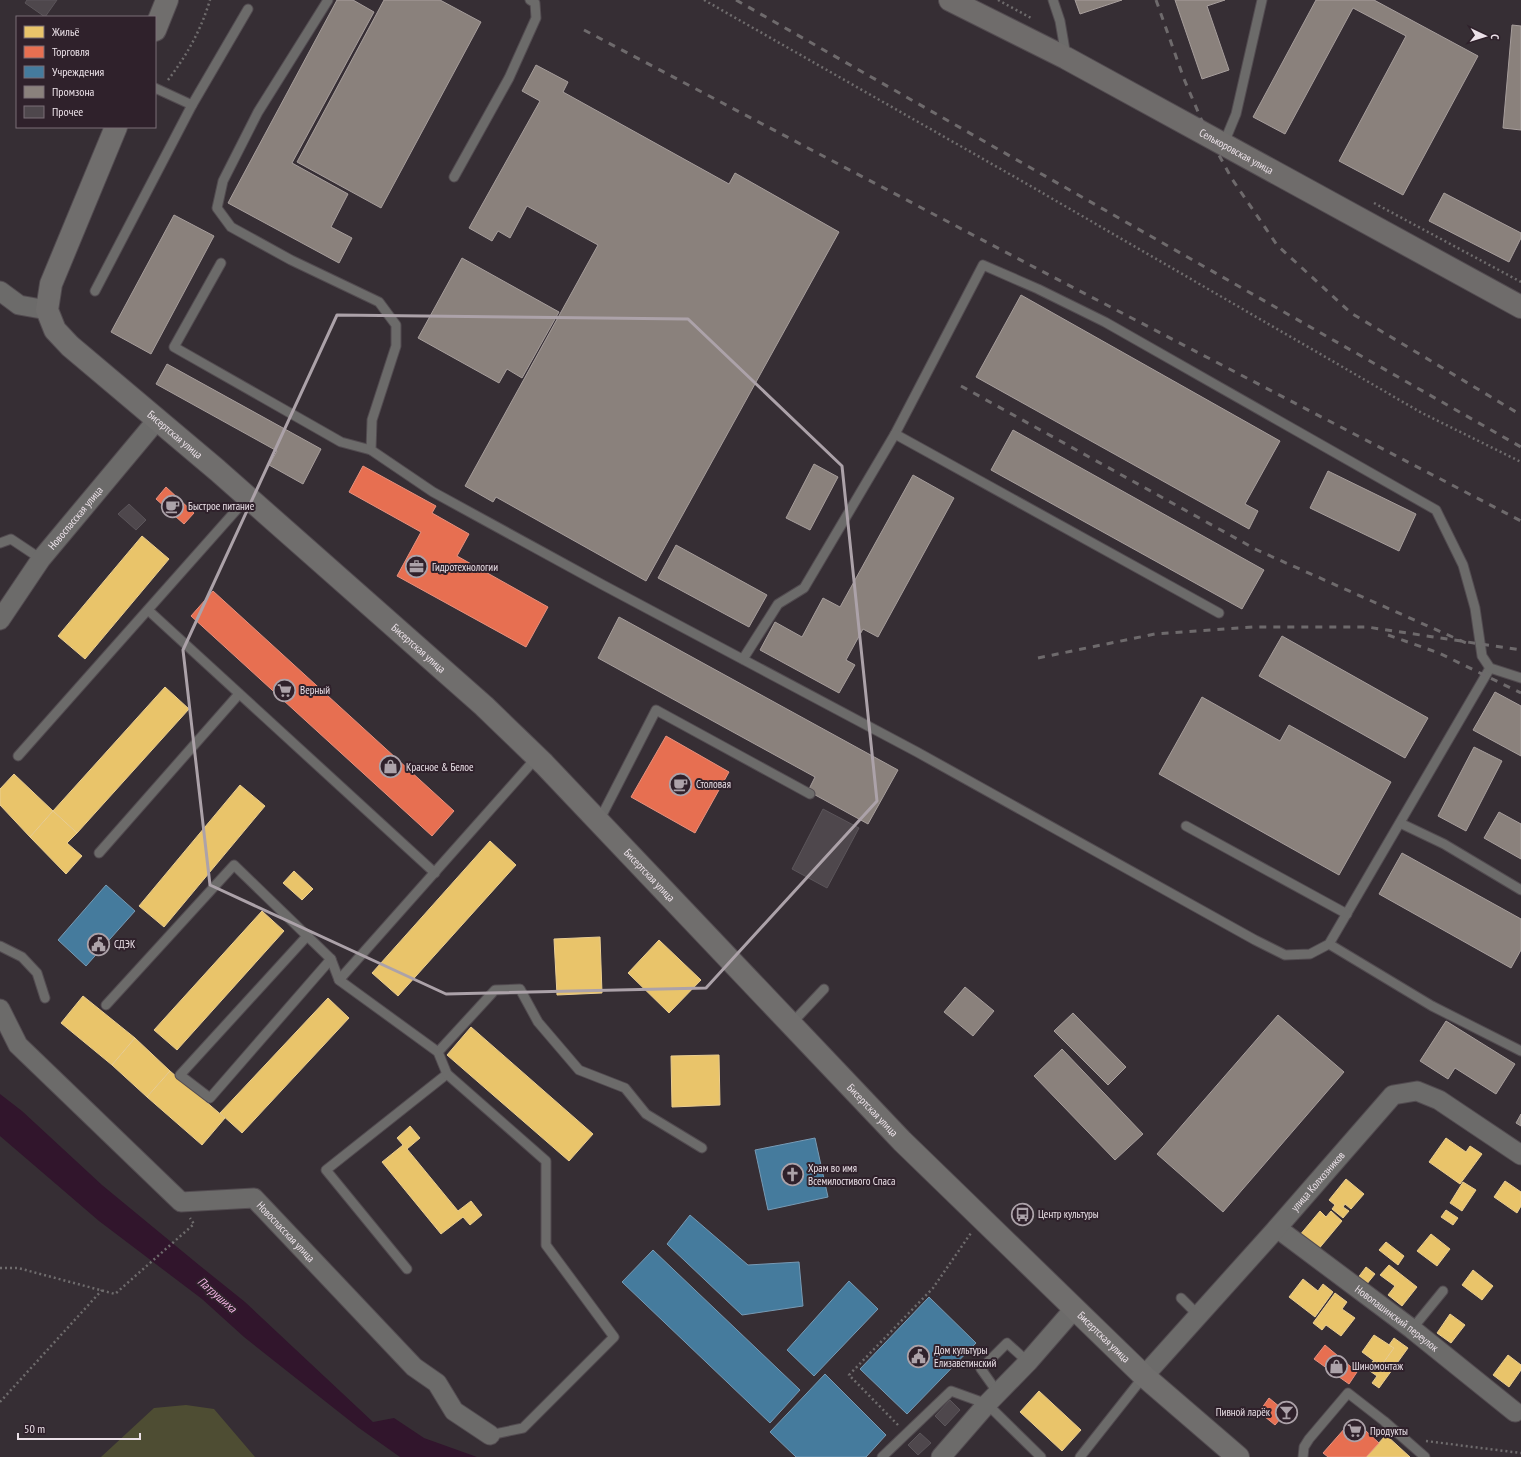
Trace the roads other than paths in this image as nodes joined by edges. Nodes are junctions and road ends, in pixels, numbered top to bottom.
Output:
1 (167, 0) edge
2 (328, 0) edge
3 (530, 0) edge
4 (950, 0) edge
5 (1053, 0) edge
6 (1262, 0) edge
7 (248, 9) dead end
8 (156, 28) edge
9 (1066, 58) junction
10 (158, 89) edge
11 (192, 105) junction
12 (116, 128) edge
13 (1224, 143) junction
14 (454, 177) dead end
15 (221, 264) dead end
16 (0, 291) edge
17 (95, 291) dead end
18 (1521, 307) edge
19 (47, 310) junction
20 (157, 420) junction
21 (895, 434) junction
22 (371, 450) junction
23 (247, 498) junction
24 (0, 543) edge
25 (41, 559) junction
26 (148, 610) junction
27 (1219, 613) dead end
28 (0, 620) edge
29 (742, 659) junction
30 (1490, 668) junction
31 (1521, 678) edge
32 (239, 694) junction
33 (18, 756) dead end
34 (537, 757) junction
35 (810, 794) dead end
36 (598, 822) junction
37 (1400, 823) junction
38 (1186, 826) dead end
39 (99, 853) dead end
40 (435, 873) junction
41 (1521, 890) edge
42 (1347, 914) junction
43 (308, 935) junction
44 (1329, 944) junction
45 (0, 946) edge
46 (331, 959) junction
47 (339, 980) junction
48 (824, 989) dead end
49 (45, 998) dead end
50 (106, 1005) dead end
51 (0, 1009) edge
52 (790, 1025) junction
53 (1521, 1051) edge
54 (438, 1052) junction
55 (447, 1074) junction
56 (702, 1148) dead end
57 (1521, 1156) edge
58 (1277, 1228) junction
59 (407, 1268) dead end
60 (1443, 1292) dead end
61 (1181, 1298) dead end
62 (1075, 1308) junction
63 (1199, 1316) junction
64 (1412, 1329) junction
65 (1028, 1362) junction
66 (1144, 1376) junction
67 (993, 1398) junction
68 (1515, 1412) dead end
69 (490, 1435) joint
70 (882, 1457) edge
71 (941, 1457) edge
72 (1041, 1457) edge
73 (1080, 1457) edge
74 (1238, 1457) edge
75 (1302, 1457) edge
76 (1425, 1457) edge

1 - 8 main road
2 - 22 lane
3 - 14 lane
4 - 9 main road, Селькоровская улица
5 - 9 lane
6 - 13 lane
7 - 11 lane
9 - 13 main road, Селькоровская улица
10 - 11 lane
11 - 17 lane
12 - 19 main road
13 - 18 main road, Селькоровская улица
15 - 22 lane
16 - 19 street
19 - 20 main road, Бисертская улица
20 - 23 main road, Бисертская улица
20 - 25 street, Новоспасская улица
21 - 27 lane
21 - 29 lane
21 - 30 lane
22 - 29 lane
23 - 26 lane
23 - 34 main road, Бисертская улица
24 - 25 lane
25 - 28 street, Новоспасская улица
26 - 32 lane
26 - 33 lane
29 - 44 lane
30 - 31 lane
30 - 37 lane
32 - 39 lane
32 - 40 lane
34 - 36 main road, Бисертская улица
34 - 40 lane
35 - 36 lane
36 - 52 main road, Бисертская улица
37 - 41 lane
37 - 42 lane
38 - 42 lane
40 - 47 lane
42 - 44 lane
43 - 46 lane
43 - 46 lane
43 - 50 lane
44 - 53 lane
45 - 49 lane
46 - 47 lane
47 - 54 lane
48 - 52 lane
51 - 69 street, Новоспасская улица
52 - 62 main road, Бисертская улица
54 - 55 lane
54 - 56 lane
55 - 59 lane
55 - 69 lane
57 - 58 street, улица Колхозников
58 - 63 street, улица Колхозников
58 - 64 street, Новопашинский переулок
60 - 64 lane
61 - 63 lane
62 - 65 street
62 - 66 main road, Бисертская улица
63 - 66 street, улица Колхозников
64 - 68 street, Новопашинский переулок
65 - 67 street
65 - 67 lane
66 - 73 lane
66 - 74 main road, Бисертская улица
67 - 70 lane
67 - 71 street
67 - 72 lane
75 - 76 lane

